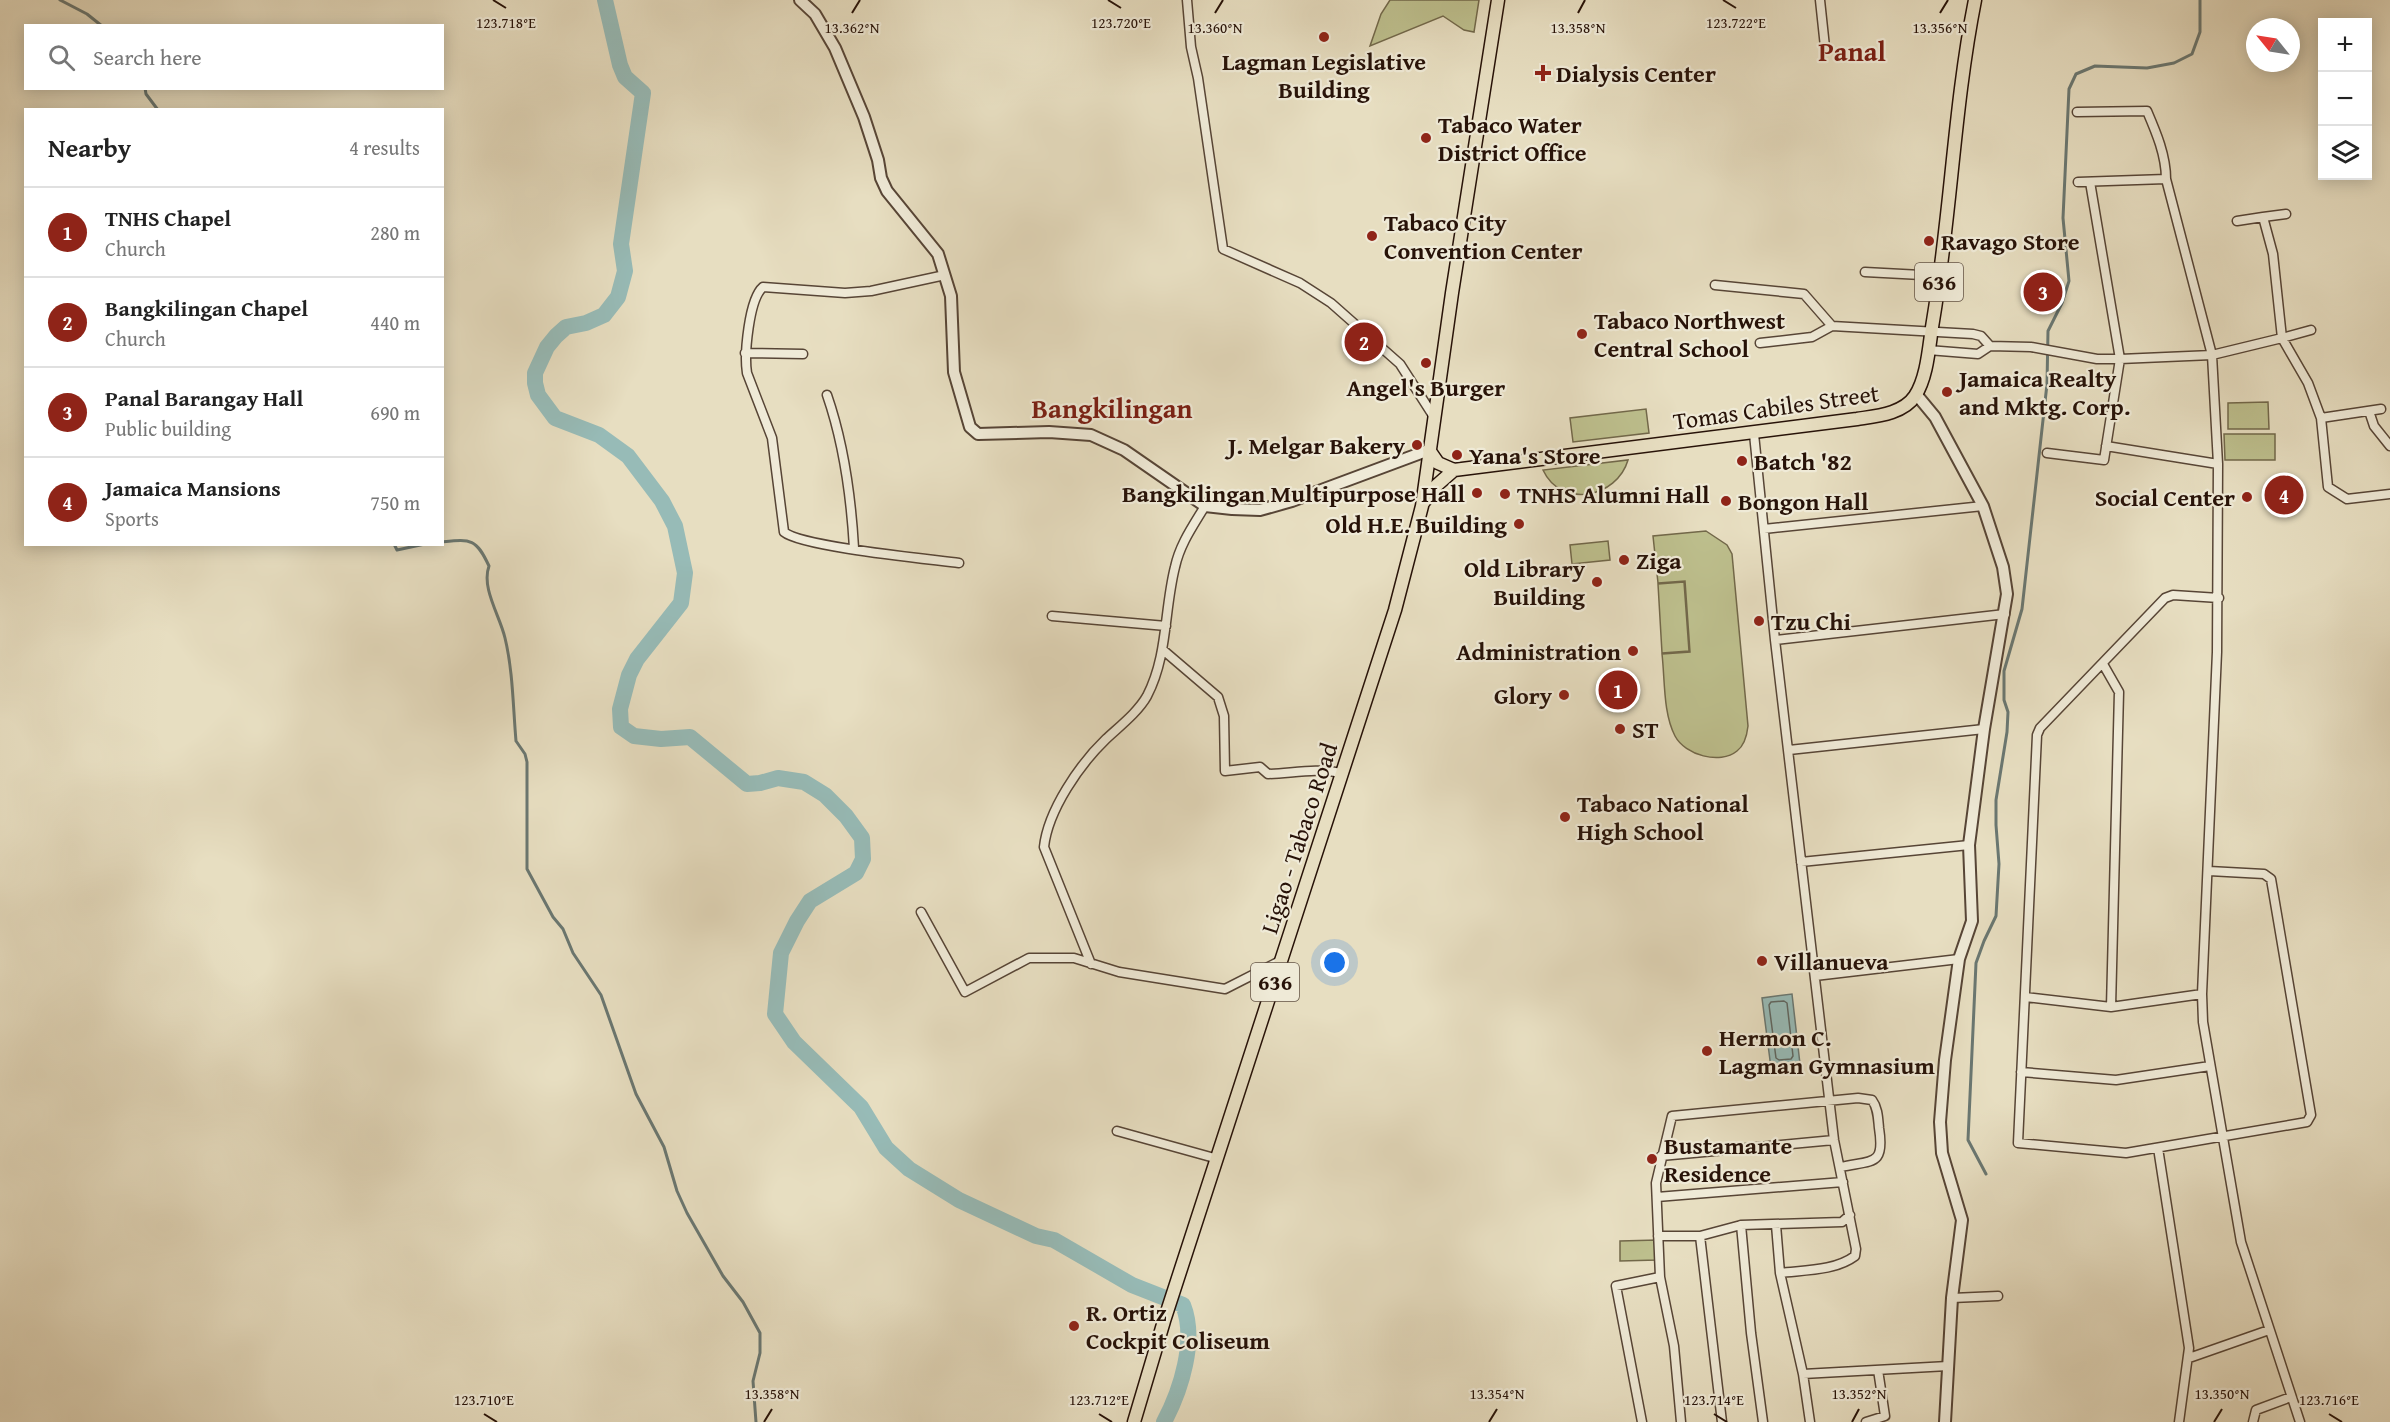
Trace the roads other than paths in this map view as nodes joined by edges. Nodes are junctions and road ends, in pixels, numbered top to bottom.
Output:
1 (800, 0) edge
2 (1187, 0) edge
3 (1498, 0) edge
4 (1820, 0) edge
5 (1975, 0) edge
6 (1825, 47) dead end
7 (2077, 112) dead end
8 (2166, 179) junction
9 (2078, 182) dead end
10 (2090, 182) junction
11 (2286, 214) dead end
12 (2263, 217) junction
13 (2237, 221) dead end
14 (1865, 272) dead end
15 (945, 275) junction
16 (1940, 276) junction
17 (1716, 285) dead end
18 (1832, 326) junction
19 (1931, 330) junction
20 (2310, 330) dead end
21 (2282, 338) junction
22 (1760, 343) dead end
23 (1990, 346) junction
24 (1928, 350) junction
25 (745, 353) junction
26 (803, 354) dead end
27 (2212, 355) junction
28 (2120, 359) junction
29 (827, 394) dead end
30 (1916, 394) junction
31 (2381, 409) dead end
32 (2369, 411) junction
33 (1435, 418) junction
34 (2321, 418) junction
35 (1754, 434) junction
36 (2106, 446) junction
37 (2390, 446) edge
38 (1429, 450) junction
39 (2047, 453) dead end
40 (2218, 464) junction
41 (1454, 470) junction
42 (2390, 494) edge
43 (1205, 506) junction
44 (1422, 506) junction
45 (1983, 506) junction
46 (1764, 530) junction
47 (854, 548) junction
48 (959, 563) dead end
49 (2219, 598) junction
50 (2005, 614) junction
51 (1052, 616) dead end
52 (1166, 626) junction
53 (1776, 640) junction
54 (1162, 650) junction
55 (2103, 664) junction
56 (1984, 729) junction
57 (1790, 750) junction
58 (1342, 773) junction
59 (1969, 844) junction
60 (1801, 862) junction
61 (2209, 871) junction
62 (921, 912) dead end
63 (1959, 959) junction
64 (1282, 960) junction
65 (1091, 964) junction
66 (1815, 976) junction
67 (2202, 994) junction
68 (2025, 998) junction
69 (2111, 1007) junction
70 (2210, 1066) junction
71 (2021, 1072) junction
72 (1831, 1101) junction
73 (1117, 1131) dead end
74 (2223, 1137) junction
75 (1834, 1140) junction
76 (2158, 1148) junction
77 (1661, 1156) junction
78 (1218, 1159) junction
79 (1841, 1167) junction
80 (1843, 1182) junction
81 (1657, 1197) junction
82 (1850, 1215) junction
83 (1741, 1225) junction
84 (1776, 1225) junction
85 (1658, 1236) junction
86 (1700, 1236) junction
87 (1780, 1273) junction
88 (1660, 1277) junction
89 (1998, 1296) dead end
90 (1952, 1298) junction
91 (2269, 1330) junction
92 (2189, 1358) junction
93 (1948, 1366) junction
94 (1878, 1370) junction
95 (1803, 1374) junction
96 (2291, 1397) junction
97 (1134, 1422) edge
98 (1642, 1422) edge
99 (1681, 1422) edge
100 (1722, 1422) edge
101 (1763, 1422) edge
102 (1810, 1422) edge
103 (1866, 1422) edge
104 (1945, 1422) edge
105 (2179, 1422) edge
106 (2253, 1422) edge
107 (2300, 1422) edge

1 - 15 street
2 - 33 street
3 - 33 main road, 636
4 - 6 street
5 - 16 main road, 636
7 - 8 street
8 - 10 street
8 - 27 street
9 - 10 street
10 - 28 street
11 - 12 street
12 - 13 street
12 - 21 street
14 - 16 street
15 - 25 street
15 - 43 street
16 - 19 main road, 636
17 - 18 street
18 - 19 street
18 - 22 street
19 - 23 street
19 - 24 main road, 636
20 - 21 street
21 - 27 street
21 - 34 street
23 - 24 street
23 - 28 street
24 - 30 main road, 636
25 - 26 street
25 - 47 street
27 - 28 street
27 - 40 street
28 - 36 street
29 - 47 street
30 - 35 main road, Tomas Cabiles Street
30 - 45 street
31 - 32 street
32 - 34 street
32 - 37 street
33 - 38 main road, 636
34 - 42 street
35 - 41 main road, Tomas Cabiles Street
35 - 46 street
36 - 39 street
36 - 40 street
38 - 41 main road
38 - 43 street
38 - 44 main road, Ligao - Tabaco Road / 636
40 - 49 street
41 - 44 main road, Ligao - Tabaco Road / 636
43 - 52 street
44 - 58 main road, Ligao - Tabaco Road / 636
45 - 46 street
45 - 50 street
46 - 53 street
47 - 48 street
49 - 55 street
49 - 61 street
50 - 53 street
50 - 56 street
51 - 52 street
52 - 54 street
53 - 57 street
54 - 58 street
54 - 65 street
55 - 68 street
55 - 69 street
56 - 57 street
56 - 59 street
57 - 60 street
58 - 64 main road, Ligao - Tabaco Road / 636
59 - 60 street
59 - 63 street
60 - 66 street
61 - 67 street
61 - 74 street
62 - 65 street
63 - 66 street
63 - 90 street
64 - 65 street
64 - 78 main road, Ligao - Tabaco Road / 636
66 - 72 street
67 - 69 street
67 - 70 street
68 - 69 street
68 - 71 street
70 - 71 street
70 - 74 street
71 - 76 street
72 - 75 street
72 - 77 street
72 - 79 street
73 - 78 street
74 - 76 street
74 - 91 street
75 - 77 street
75 - 79 street
76 - 92 street
77 - 81 street
78 - 97 main road, Ligao - Tabaco Road / 636
79 - 80 street
80 - 81 street
80 - 82 street
81 - 85 street
82 - 84 street
82 - 87 street
83 - 84 street
83 - 86 street
83 - 101 street
84 - 87 street
85 - 86 street
85 - 88 street
86 - 100 street
87 - 95 street
88 - 98 street
88 - 99 street
89 - 90 street
90 - 93 street
91 - 92 street
91 - 96 street
92 - 105 street
93 - 94 street
93 - 104 street
94 - 95 street
94 - 103 street
95 - 102 street
96 - 106 street
96 - 107 street

